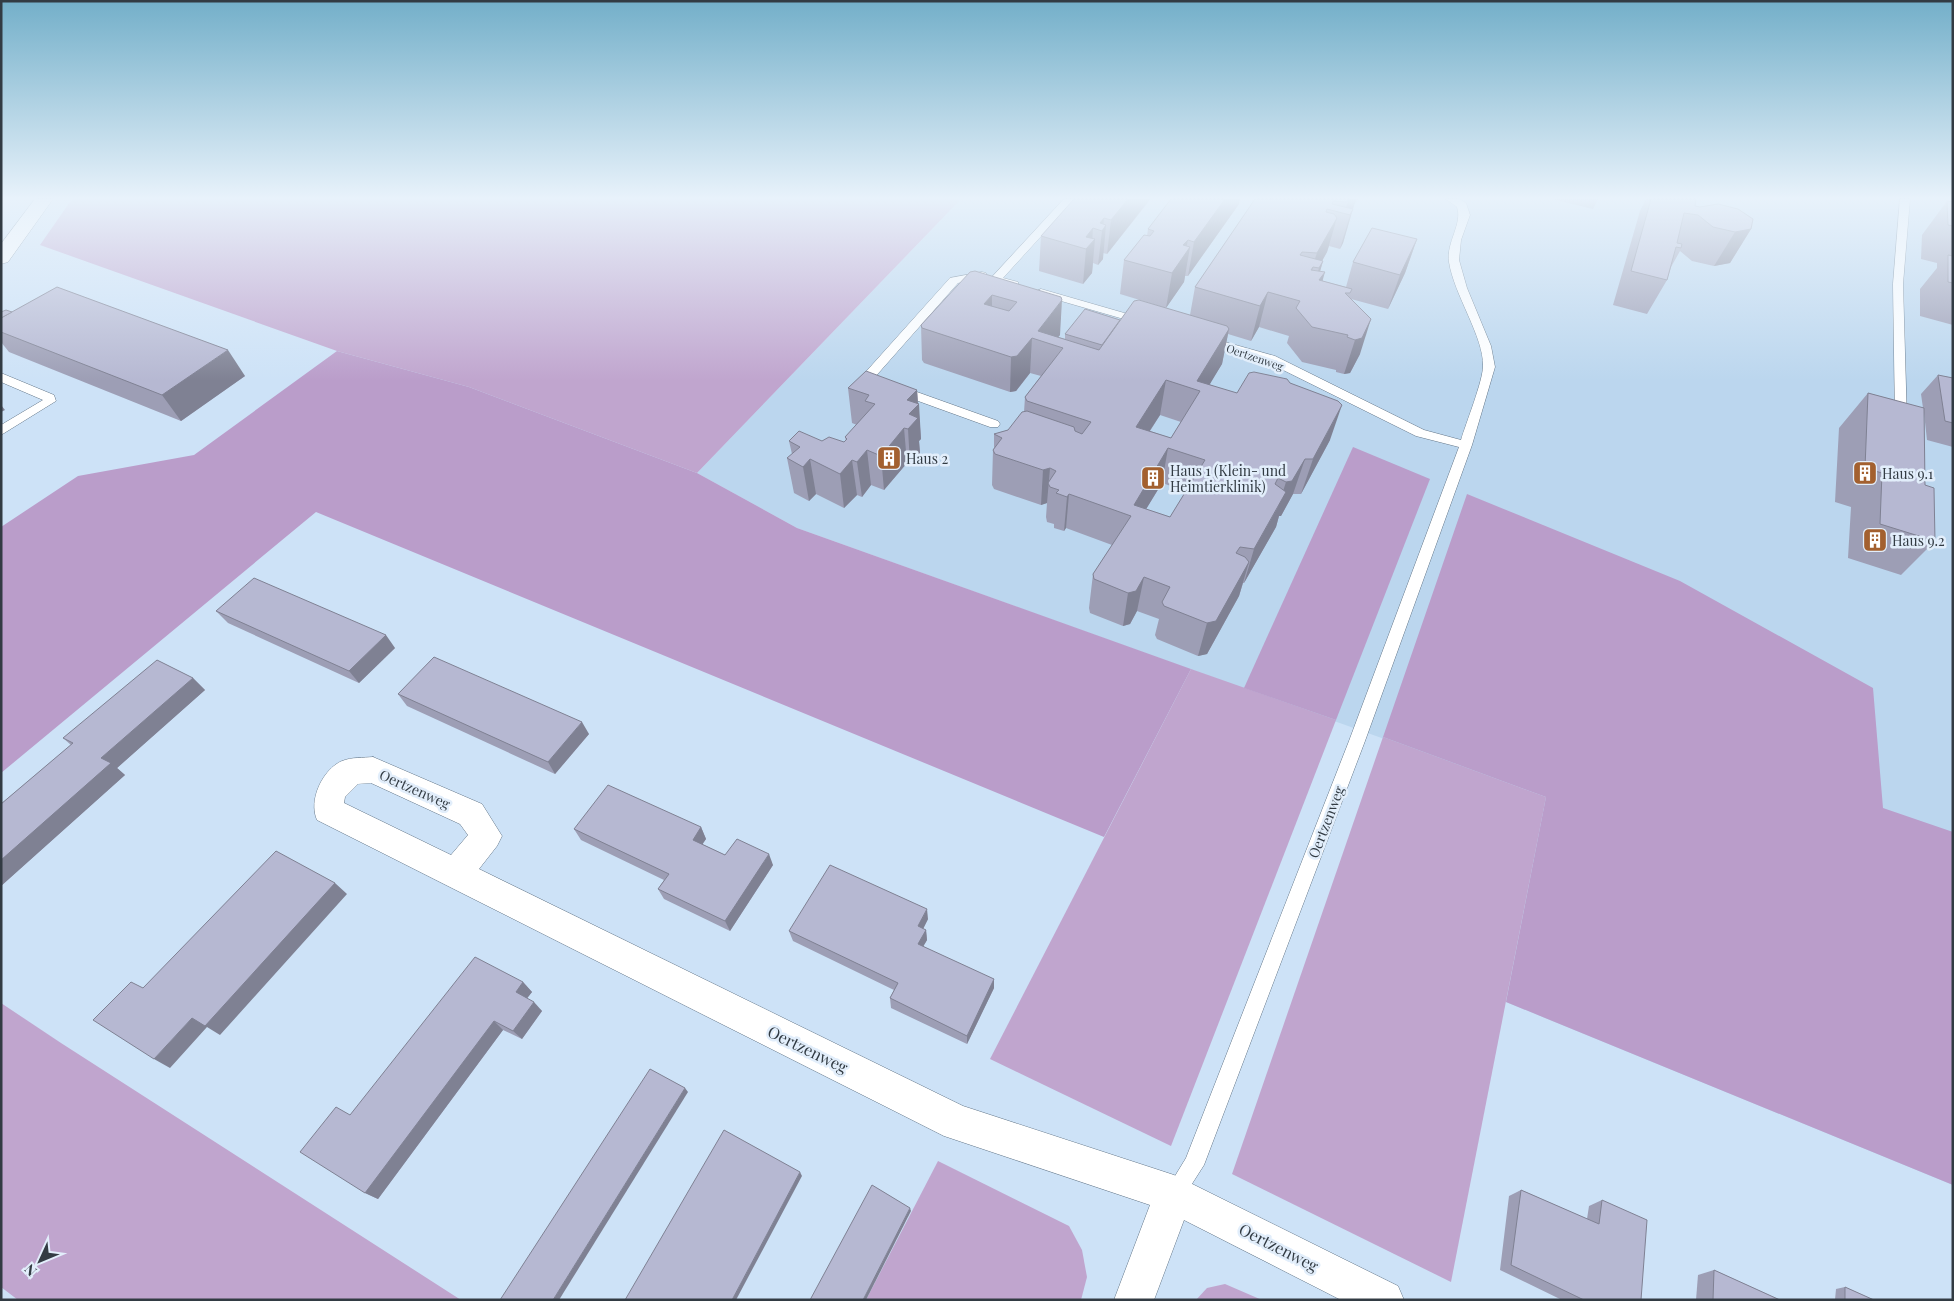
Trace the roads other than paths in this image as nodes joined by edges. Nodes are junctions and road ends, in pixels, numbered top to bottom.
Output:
1 (1014, 260) edge
2 (1454, 260) edge
3 (1900, 260) edge
4 (996, 279) junction
5 (1157, 326) edge
6 (1195, 337) edge
7 (1, 377) edge
8 (1901, 423) edge
9 (994, 424) dead end
10 (1, 431) edge
11 (1466, 445) junction
12 (454, 874) dead end
13 (1174, 1194) junction
14 (1134, 1300) edge
15 (1384, 1300) edge

1 - 4 lane
2 - 11 lane, Oertzenweg
3 - 8 lane
4 - 5 lane
4 - 9 lane
6 - 11 lane, Oertzenweg
7 - 10 lane
11 - 13 lane, Oertzenweg
12 - 13 street, Oertzenweg
13 - 14 street
13 - 15 street, Oertzenweg

